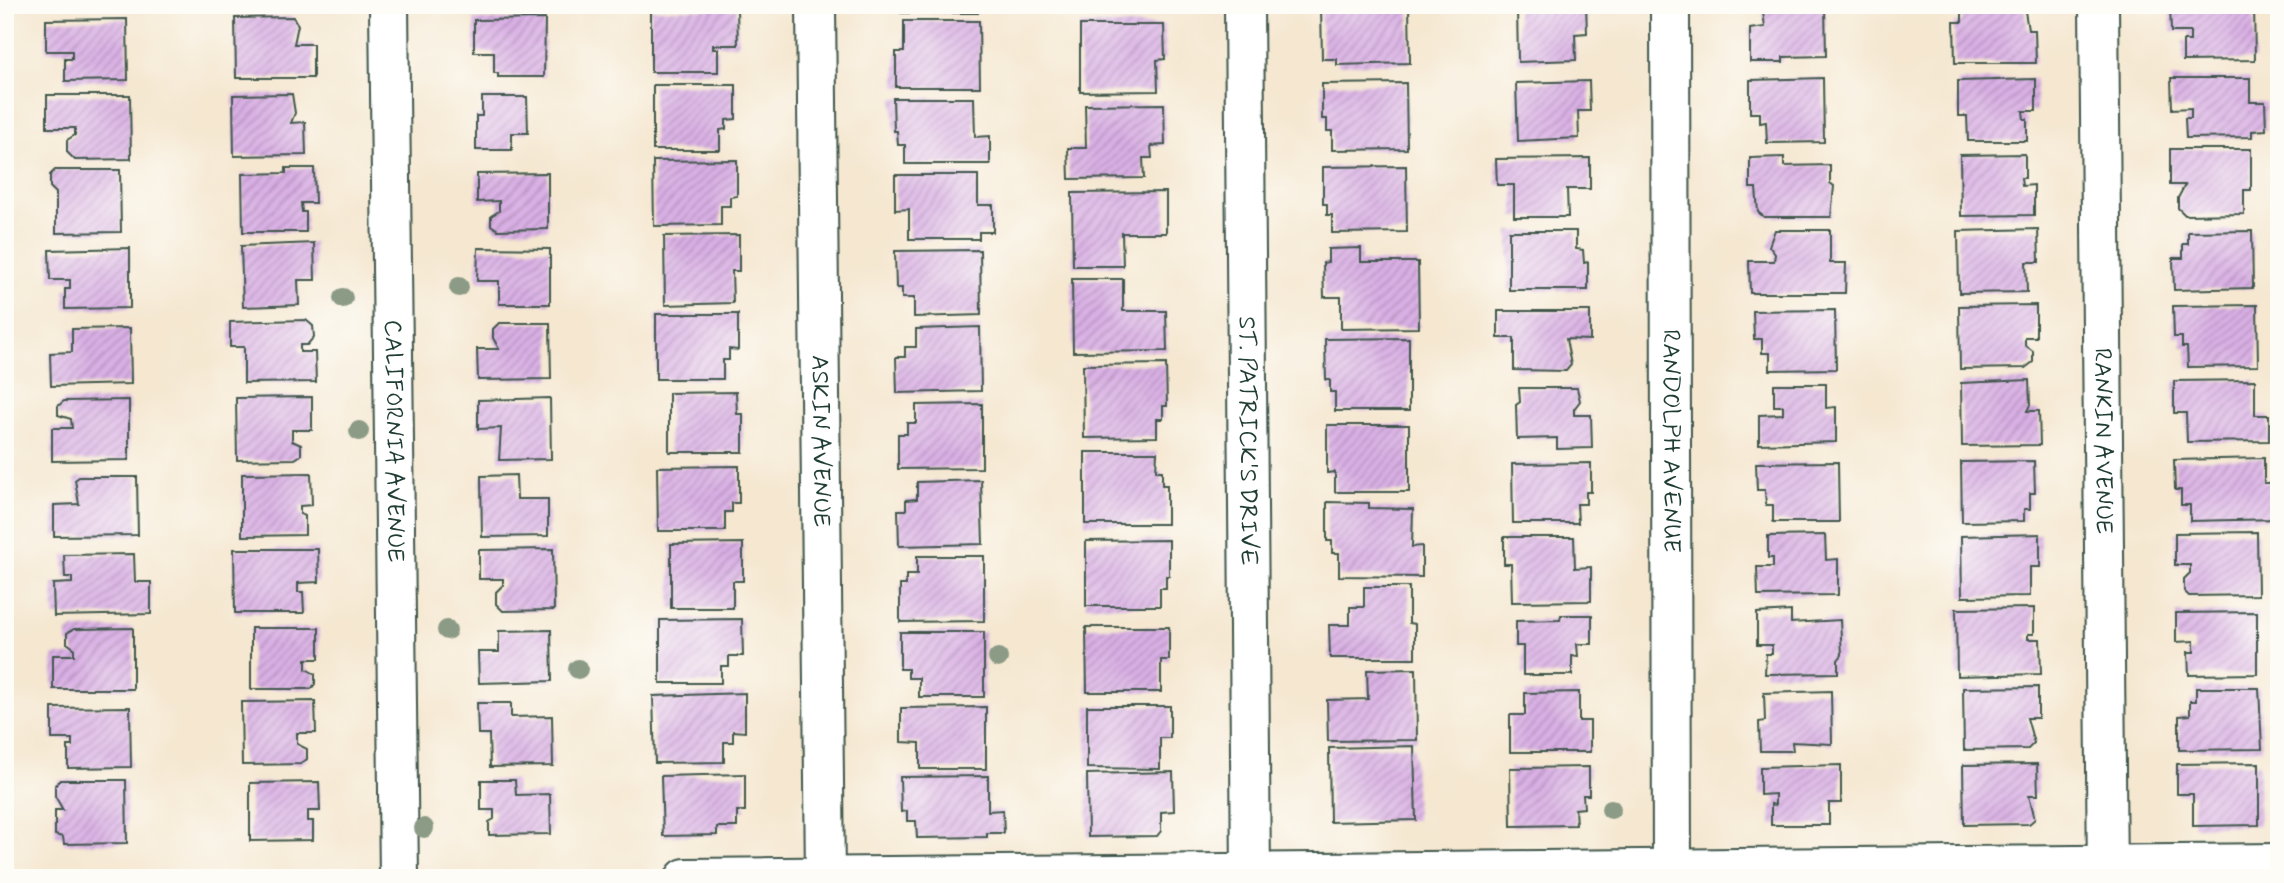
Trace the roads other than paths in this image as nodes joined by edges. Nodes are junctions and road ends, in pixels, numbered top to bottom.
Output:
1 (389, 5) edge
2 (816, 5) edge
3 (1244, 5) edge
4 (1670, 5) edge
5 (2099, 5) edge
6 (2279, 863) edge
7 (2107, 871) edge
8 (1672, 873) edge
9 (1251, 875) edge
10 (825, 877) edge
11 (399, 878) edge
12 (685, 878) edge

1 - 11 street, CALIFORNIA AVENUE
2 - 10 street, ASKIN AVENUE
3 - 9 street, ST. PATRICK'S DRIVE
4 - 8 street, RANDOLPH AVENUE
5 - 7 street, RANKIN AVENUE
6 - 7 street
7 - 8 street
8 - 9 street
9 - 10 street
10 - 12 street

